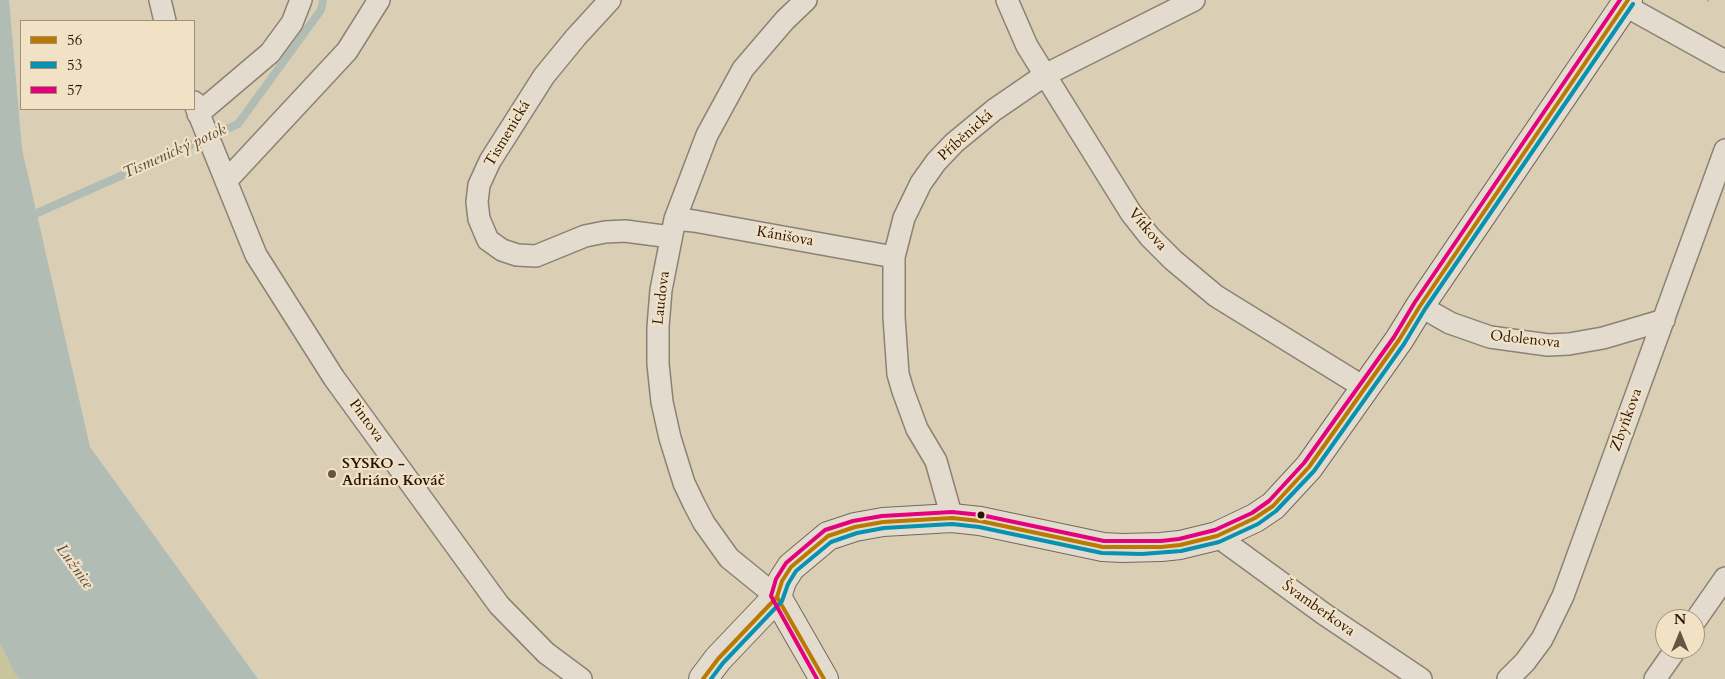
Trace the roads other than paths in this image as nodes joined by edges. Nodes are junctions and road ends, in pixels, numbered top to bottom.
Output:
1 (160, 0) edge
2 (301, 0) edge
3 (379, 0) edge
4 (610, 0) edge
5 (806, 0) edge
6 (1007, 0) edge
7 (1194, 0) edge
8 (1626, 3) edge
9 (165, 20) edge
10 (1725, 61) edge
11 (1045, 75) junction
12 (196, 108) edge
13 (1725, 150) edge
14 (226, 181) junction
15 (673, 228) junction
16 (536, 256) joint
17 (894, 257) junction
18 (1420, 306) junction
19 (1664, 320) junction
20 (1365, 388) junction
21 (952, 518) junction
22 (1218, 536) junction
23 (1725, 578) edge
24 (777, 597) junction
25 (1703, 609) edge
26 (1669, 659) edge
27 (710, 669) edge
28 (581, 679) edge
29 (824, 679) edge
30 (1421, 679) edge
31 (1508, 679) edge
32 (1655, 679) edge

1 - 9 street
2 - 12 street, Pintova
3 - 14 street
4 - 16 street, Tismenická
5 - 15 street, Laudova
6 - 11 street, Vítkova
7 - 11 street, Příběnická
8 - 10 street
8 - 18 main road
11 - 17 street, Příběnická
11 - 20 street, Vítkova
12 - 14 street, Pintova
13 - 19 street, Zbyňkova
14 - 28 street, Pintova
15 - 16 street, Kánišova
15 - 17 street, Kánišova
15 - 24 street, Laudova
17 - 21 street, Příběnická
18 - 19 street, Odolenova
18 - 20 main road
19 - 31 street, Zbyňkova
20 - 22 main road
21 - 22 main road
21 - 24 main road
22 - 30 street, Švamberkova
23 - 25 street
24 - 27 main road
24 - 29 main road
26 - 32 street

